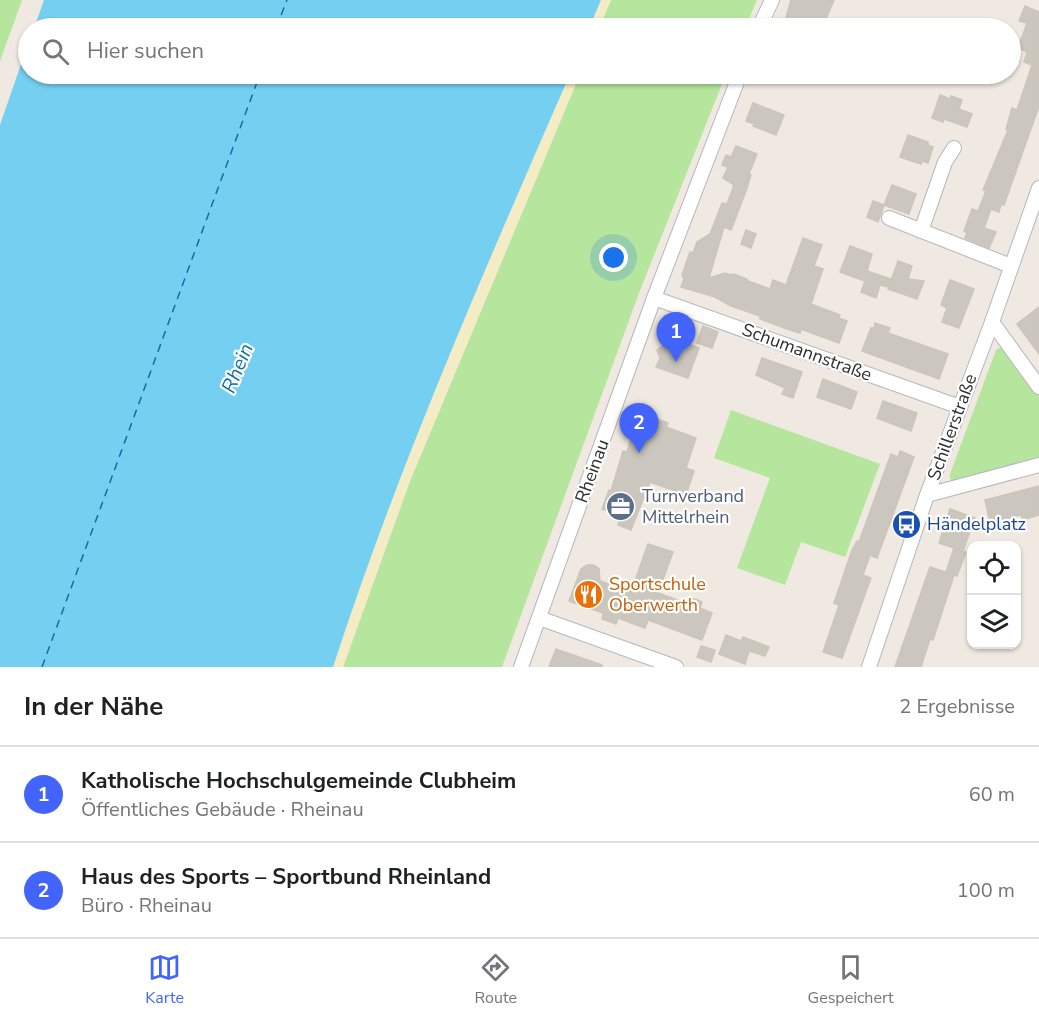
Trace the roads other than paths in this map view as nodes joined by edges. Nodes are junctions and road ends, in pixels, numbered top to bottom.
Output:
1 (772, 0) edge
2 (764, 18) edge
3 (736, 84) edge
4 (954, 148) dead end
5 (1039, 188) edge
6 (889, 218) dead end
7 (921, 231) junction
8 (1011, 266) junction
9 (654, 298) junction
10 (992, 322) junction
11 (1039, 387) edge
12 (960, 407) junction
13 (1039, 465) edge
14 (927, 495) junction
15 (539, 618) junction
16 (521, 667) edge
17 (676, 667) edge
18 (868, 667) edge

1 - 2 street
3 - 9 street, Rheinau
4 - 7 street
5 - 8 street, Schillerstraße
6 - 7 street
7 - 8 street
8 - 10 street, Schillerstraße
9 - 12 street, Schumannstraße
9 - 15 street, Rheinau
10 - 11 street
10 - 12 street, Schillerstraße
12 - 14 street, Schillerstraße
13 - 14 street
14 - 18 street, Schillerstraße
15 - 16 street, Rheinau
15 - 17 street

